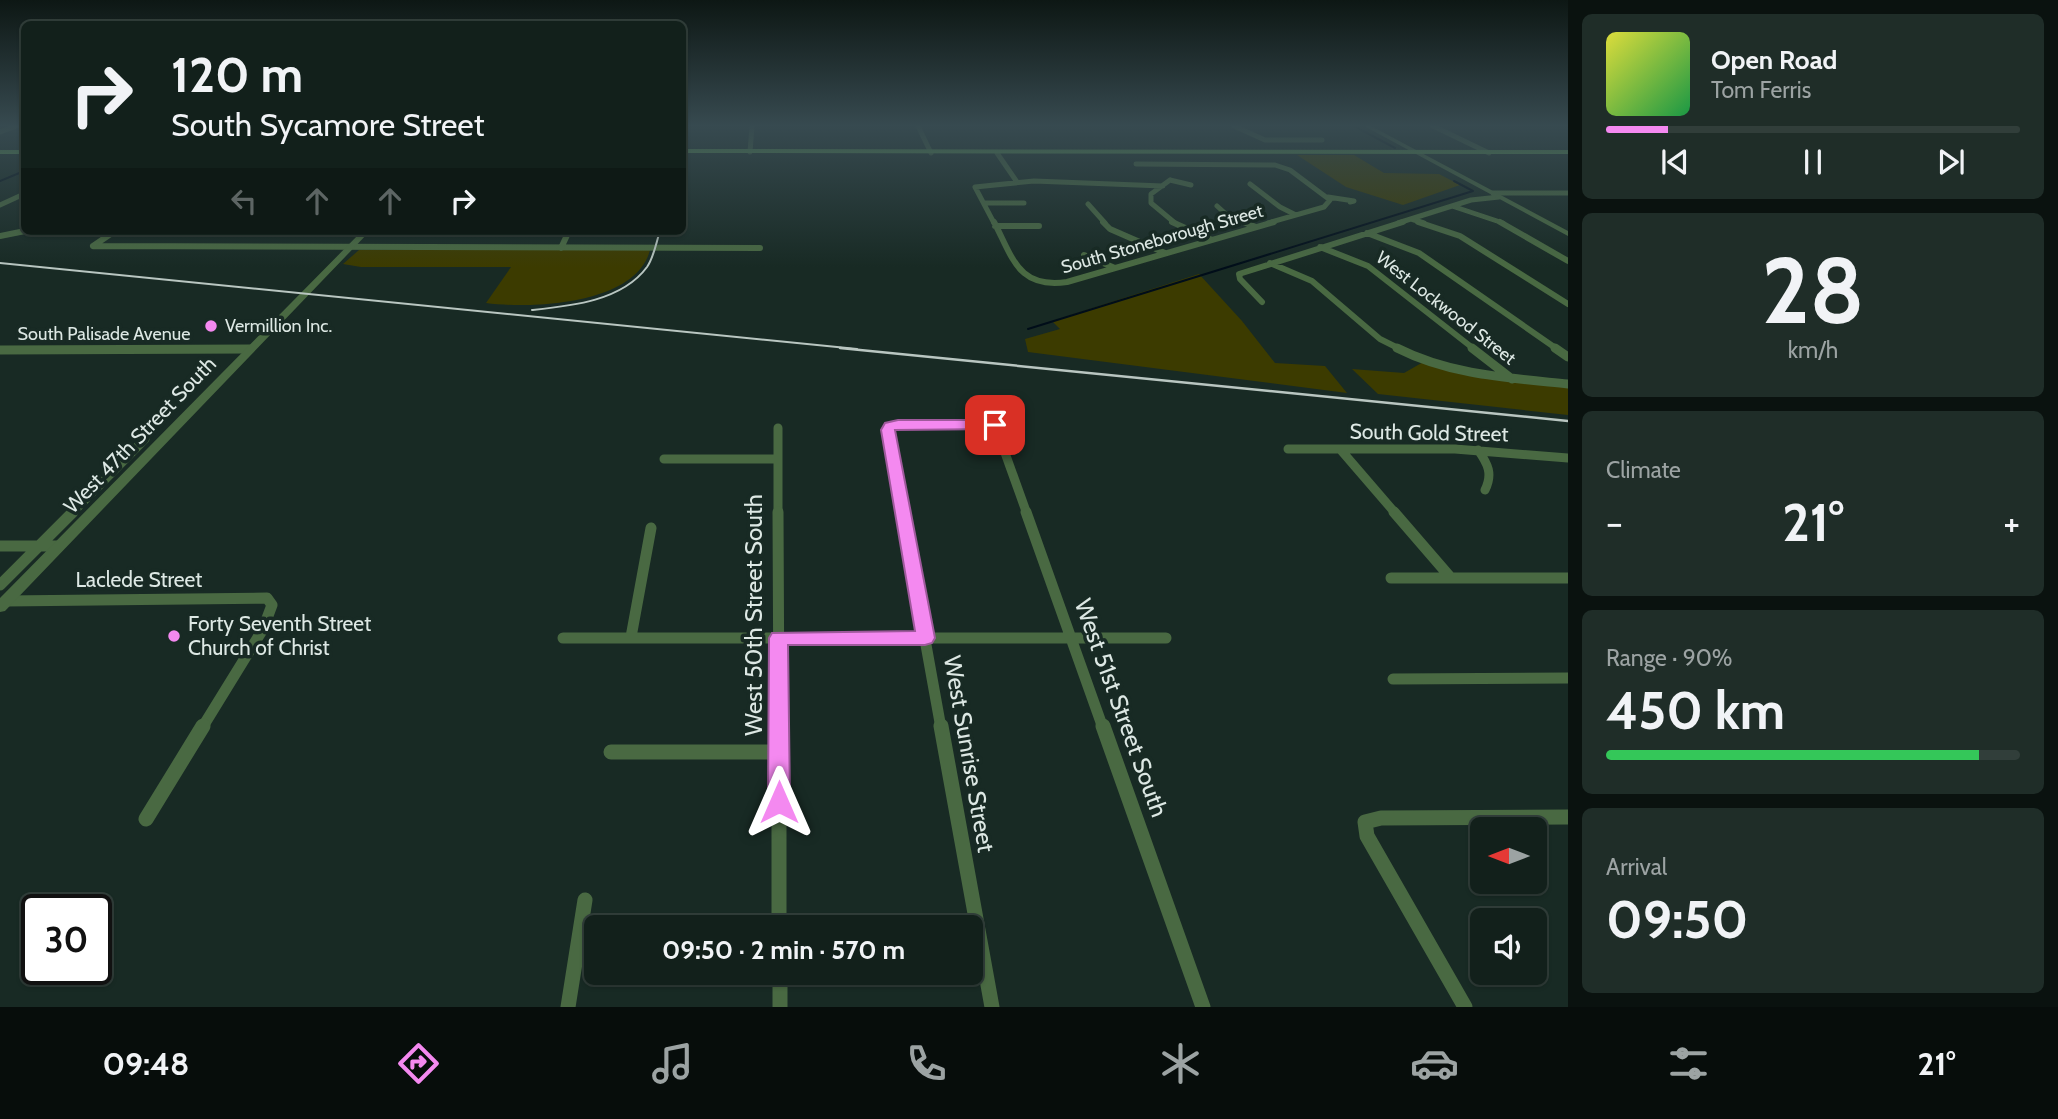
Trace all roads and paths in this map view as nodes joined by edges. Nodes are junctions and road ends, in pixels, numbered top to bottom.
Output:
1 (1011, 173) edge
2 (1173, 173) edge
3 (1294, 173) edge
4 (1455, 173) edge
5 (1170, 180) junction
6 (1017, 182) junction
7 (1250, 184) dead end
8 (1191, 185) dead end
9 (1163, 186) junction
10 (1568, 193) edge
11 (21, 195) edge
12 (1496, 195) junction
13 (1024, 202) dead end
14 (984, 203) junction
15 (1088, 204) dead end
16 (0, 205) edge
17 (1217, 206) dead end
18 (1452, 206) junction
19 (1297, 215) junction
20 (1410, 219) junction
21 (995, 226) junction
22 (1039, 226) dead end
23 (1256, 227) junction
24 (21, 232) edge
25 (1366, 232) junction
26 (1568, 234) edge
27 (109, 235) edge
28 (362, 235) edge
29 (567, 235) edge
30 (0, 236) edge
31 (1212, 240) junction
32 (1320, 247) junction
33 (350, 248) junction
34 (561, 248) junction
35 (760, 248) dead end
36 (1165, 253) junction
37 (1084, 255) dead end
38 (1568, 261) edge
39 (1270, 263) junction
40 (1115, 268) junction
41 (1038, 283) junction
42 (1032, 291) dead end
43 (1262, 302) dead end
44 (1568, 304) edge
45 (250, 349) junction
46 (0, 350) edge
47 (1568, 357) edge
48 (1513, 380) junction
49 (1568, 384) edge
50 (995, 425) joint
51 (778, 428) dead end
52 (145, 439) dead end
53 (1288, 449) dead end
54 (1340, 449) junction
55 (1478, 450) junction
56 (1568, 458) edge
57 (664, 459) dead end
58 (778, 459) junction
59 (1485, 490) dead end
60 (651, 528) dead end
61 (0, 546) edge
62 (38, 546) junction
63 (59, 546) junction
64 (1391, 578) dead end
65 (1451, 578) junction
66 (1568, 578) edge
67 (0, 584) edge
68 (3, 604) edge
69 (1072, 637) junction
70 (563, 638) dead end
71 (631, 638) junction
72 (778, 638) junction
73 (925, 638) junction
74 (1166, 638) dead end
75 (1568, 678) edge
76 (1393, 679) dead end
77 (611, 752) dead end
78 (779, 752) junction
79 (1568, 817) edge
80 (146, 818) dead end
81 (585, 900) dead end
82 (779, 915) edge
83 (779, 985) edge
84 (568, 1007) edge
85 (780, 1007) edge
86 (992, 1007) edge
87 (1203, 1007) edge
88 (1465, 1007) edge

1 - 6 street
2 - 5 street
3 - 19 street, South Stoneborough Street
4 - 12 street
5 - 8 street
5 - 9 street
6 - 9 street
6 - 14 street
7 - 19 street
9 - 31 street
10 - 12 street
11 - 16 street
12 - 18 street
12 - 26 street
13 - 14 street
14 - 21 street
15 - 36 street
17 - 23 street
18 - 20 street
18 - 38 street
19 - 23 street, South Stoneborough Street
20 - 25 street
20 - 44 street
21 - 22 street
21 - 41 street
23 - 31 street, South Stoneborough Street
24 - 30 street
25 - 32 street
25 - 47 street
27 - 33 street
28 - 33 street, West 47th Street South
29 - 34 street
31 - 36 street, South Stoneborough Street
32 - 39 street
32 - 48 street, West Lockwood Street
33 - 34 street
33 - 45 street, West 47th Street South
34 - 35 street
36 - 40 street, South Stoneborough Street
37 - 40 street
39 - 43 street
39 - 48 street
40 - 41 street, South Stoneborough Street
41 - 42 street
45 - 46 street, South Palisade Avenue
45 - 63 street, West 47th Street South
48 - 49 street
50 - 69 street, West 51st Street South
50 - 73 street, West Sunrise Street
51 - 58 street, West 50th Street South
52 - 62 street
53 - 54 street, South Gold Street
54 - 55 street, South Gold Street
54 - 65 street
55 - 56 street, South Gold Street
55 - 59 street
57 - 58 street
58 - 72 street, West 50th Street South
60 - 71 street
61 - 62 street, Laclede Street
62 - 63 street, Laclede Street
62 - 67 street
63 - 68 street, West 47th Street South
64 - 65 street
65 - 66 street
68 - 80 street, Laclede Street
69 - 73 street
69 - 74 street
69 - 87 street, West 51st Street South
70 - 71 street
71 - 72 street
72 - 73 street
72 - 78 street, West 50th Street South
73 - 86 street, West Sunrise Street
75 - 76 street
77 - 78 street
78 - 82 street, West 50th Street South
79 - 88 street
81 - 84 street
83 - 85 street

